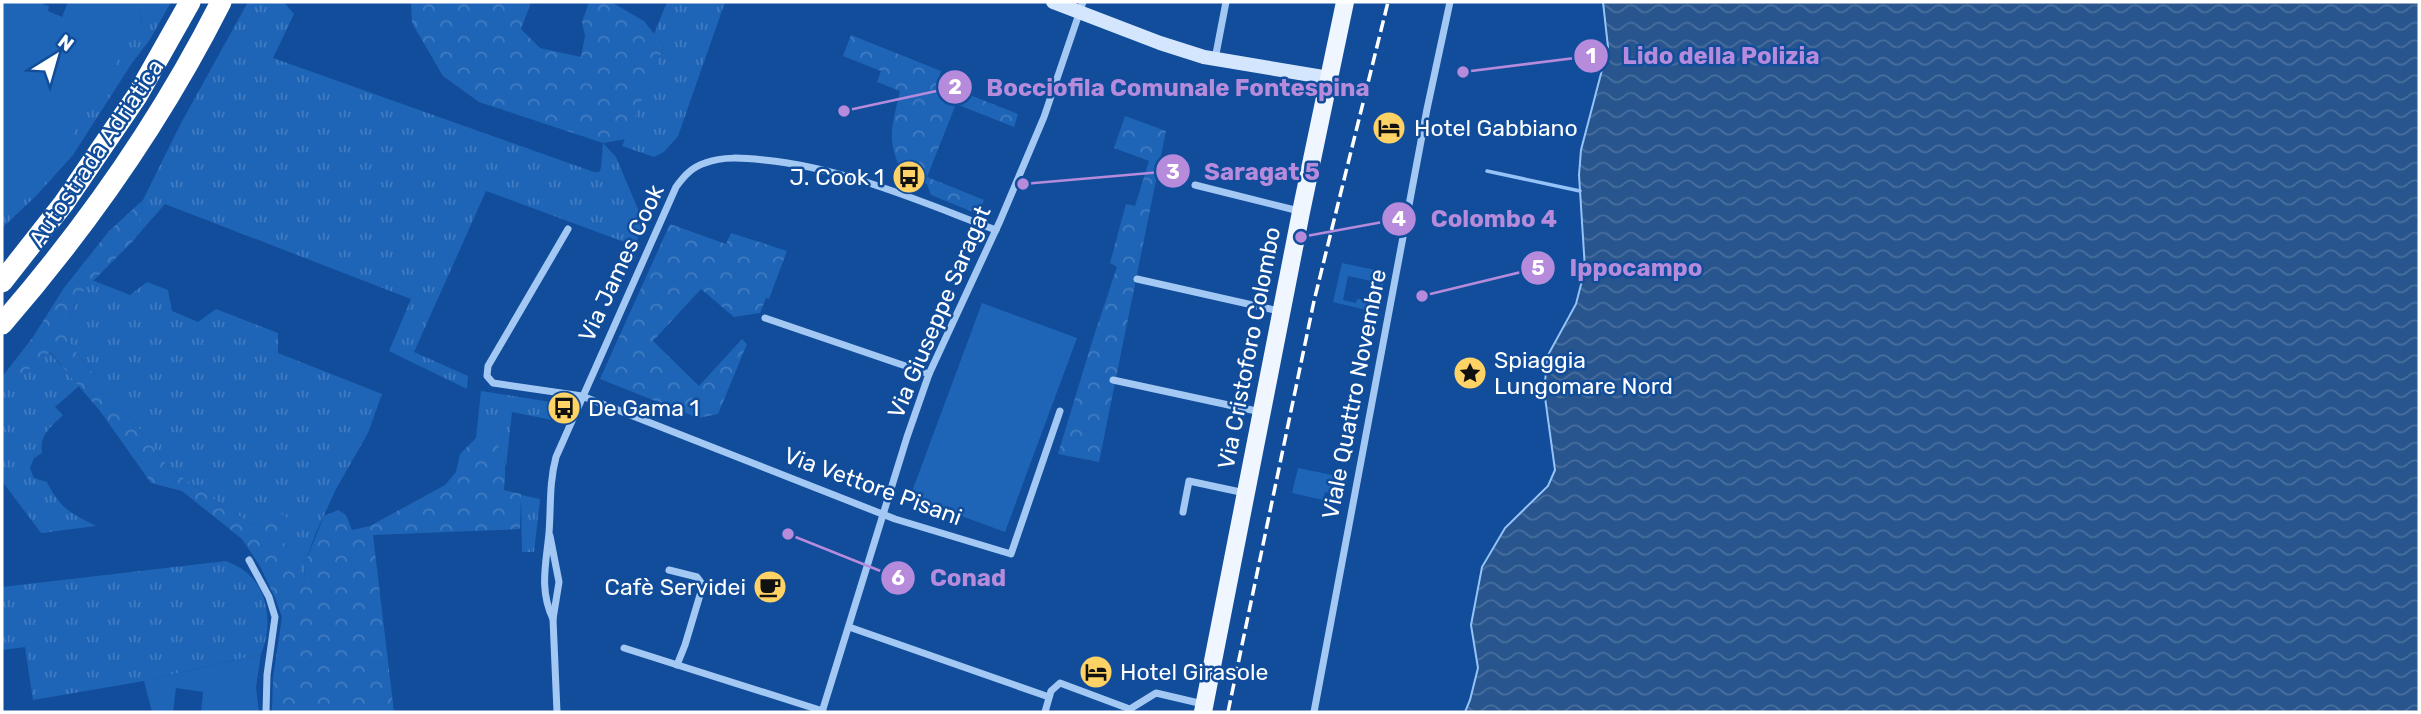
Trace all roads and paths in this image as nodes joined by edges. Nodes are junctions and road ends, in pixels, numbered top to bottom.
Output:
1 (190, 2) edge
2 (221, 2) edge
3 (1053, 2) edge
4 (1226, 2) edge
5 (1345, 2) edge
6 (1450, 2) edge
7 (1081, 7) edge
8 (1215, 60) junction
9 (1329, 78) junction
10 (1195, 185) dead end
11 (1301, 212) junction
12 (568, 229) dead end
13 (996, 230) junction
14 (1137, 279) dead end
15 (2, 282) edge
16 (1281, 312) junction
17 (765, 318) dead end
18 (2, 324) edge
19 (929, 374) junction
20 (1113, 380) dead end
21 (582, 396) junction
22 (1060, 411) dead end
23 (1261, 412) junction
24 (1245, 493) junction
25 (1183, 512) dead end
26 (883, 514) junction
27 (549, 534) junction
28 (249, 559) dead end
29 (669, 570) dead end
30 (552, 620) junction
31 (849, 626) junction
32 (624, 648) dead end
33 (677, 665) junction
34 (1049, 696) junction
35 (1203, 708) edge
36 (822, 711) edge
37 (266, 712) edge
38 (557, 712) edge
39 (1045, 712) edge
40 (1314, 712) edge

1 - 15 highway, Autostrada Adriatica
2 - 18 highway, Autostrada Adriatica
3 - 7 main road
4 - 8 street
5 - 9 main road, Via Cristoforo Colombo
6 - 40 street, Viale Quattro Novembre
7 - 8 main road
7 - 13 street, Via Giuseppe Saragat
8 - 9 main road
9 - 11 main road, Via Cristoforo Colombo
10 - 11 street
11 - 16 main road, Via Cristoforo Colombo
12 - 21 street, Via Vettore Pisani
13 - 19 street, Via Giuseppe Saragat
13 - 21 street, Via James Cook
14 - 16 street
16 - 23 main road, Via Cristoforo Colombo
17 - 19 street
19 - 26 street, Via Giuseppe Saragat
20 - 23 street
21 - 26 street, Via Vettore Pisani
21 - 27 street, Via James Cook
22 - 26 street, Via Vettore Pisani
23 - 24 main road, Via Cristoforo Colombo
24 - 25 street
24 - 35 main road, Via Cristoforo Colombo
26 - 31 street, Via Giuseppe Saragat
27 - 30 street
27 - 30 street
28 - 37 street
29 - 33 street
30 - 38 street
31 - 34 street
31 - 36 street, Via Giuseppe Saragat
32 - 33 street
33 - 36 street
34 - 35 street, Via Cristoforo Colombo
34 - 39 street

